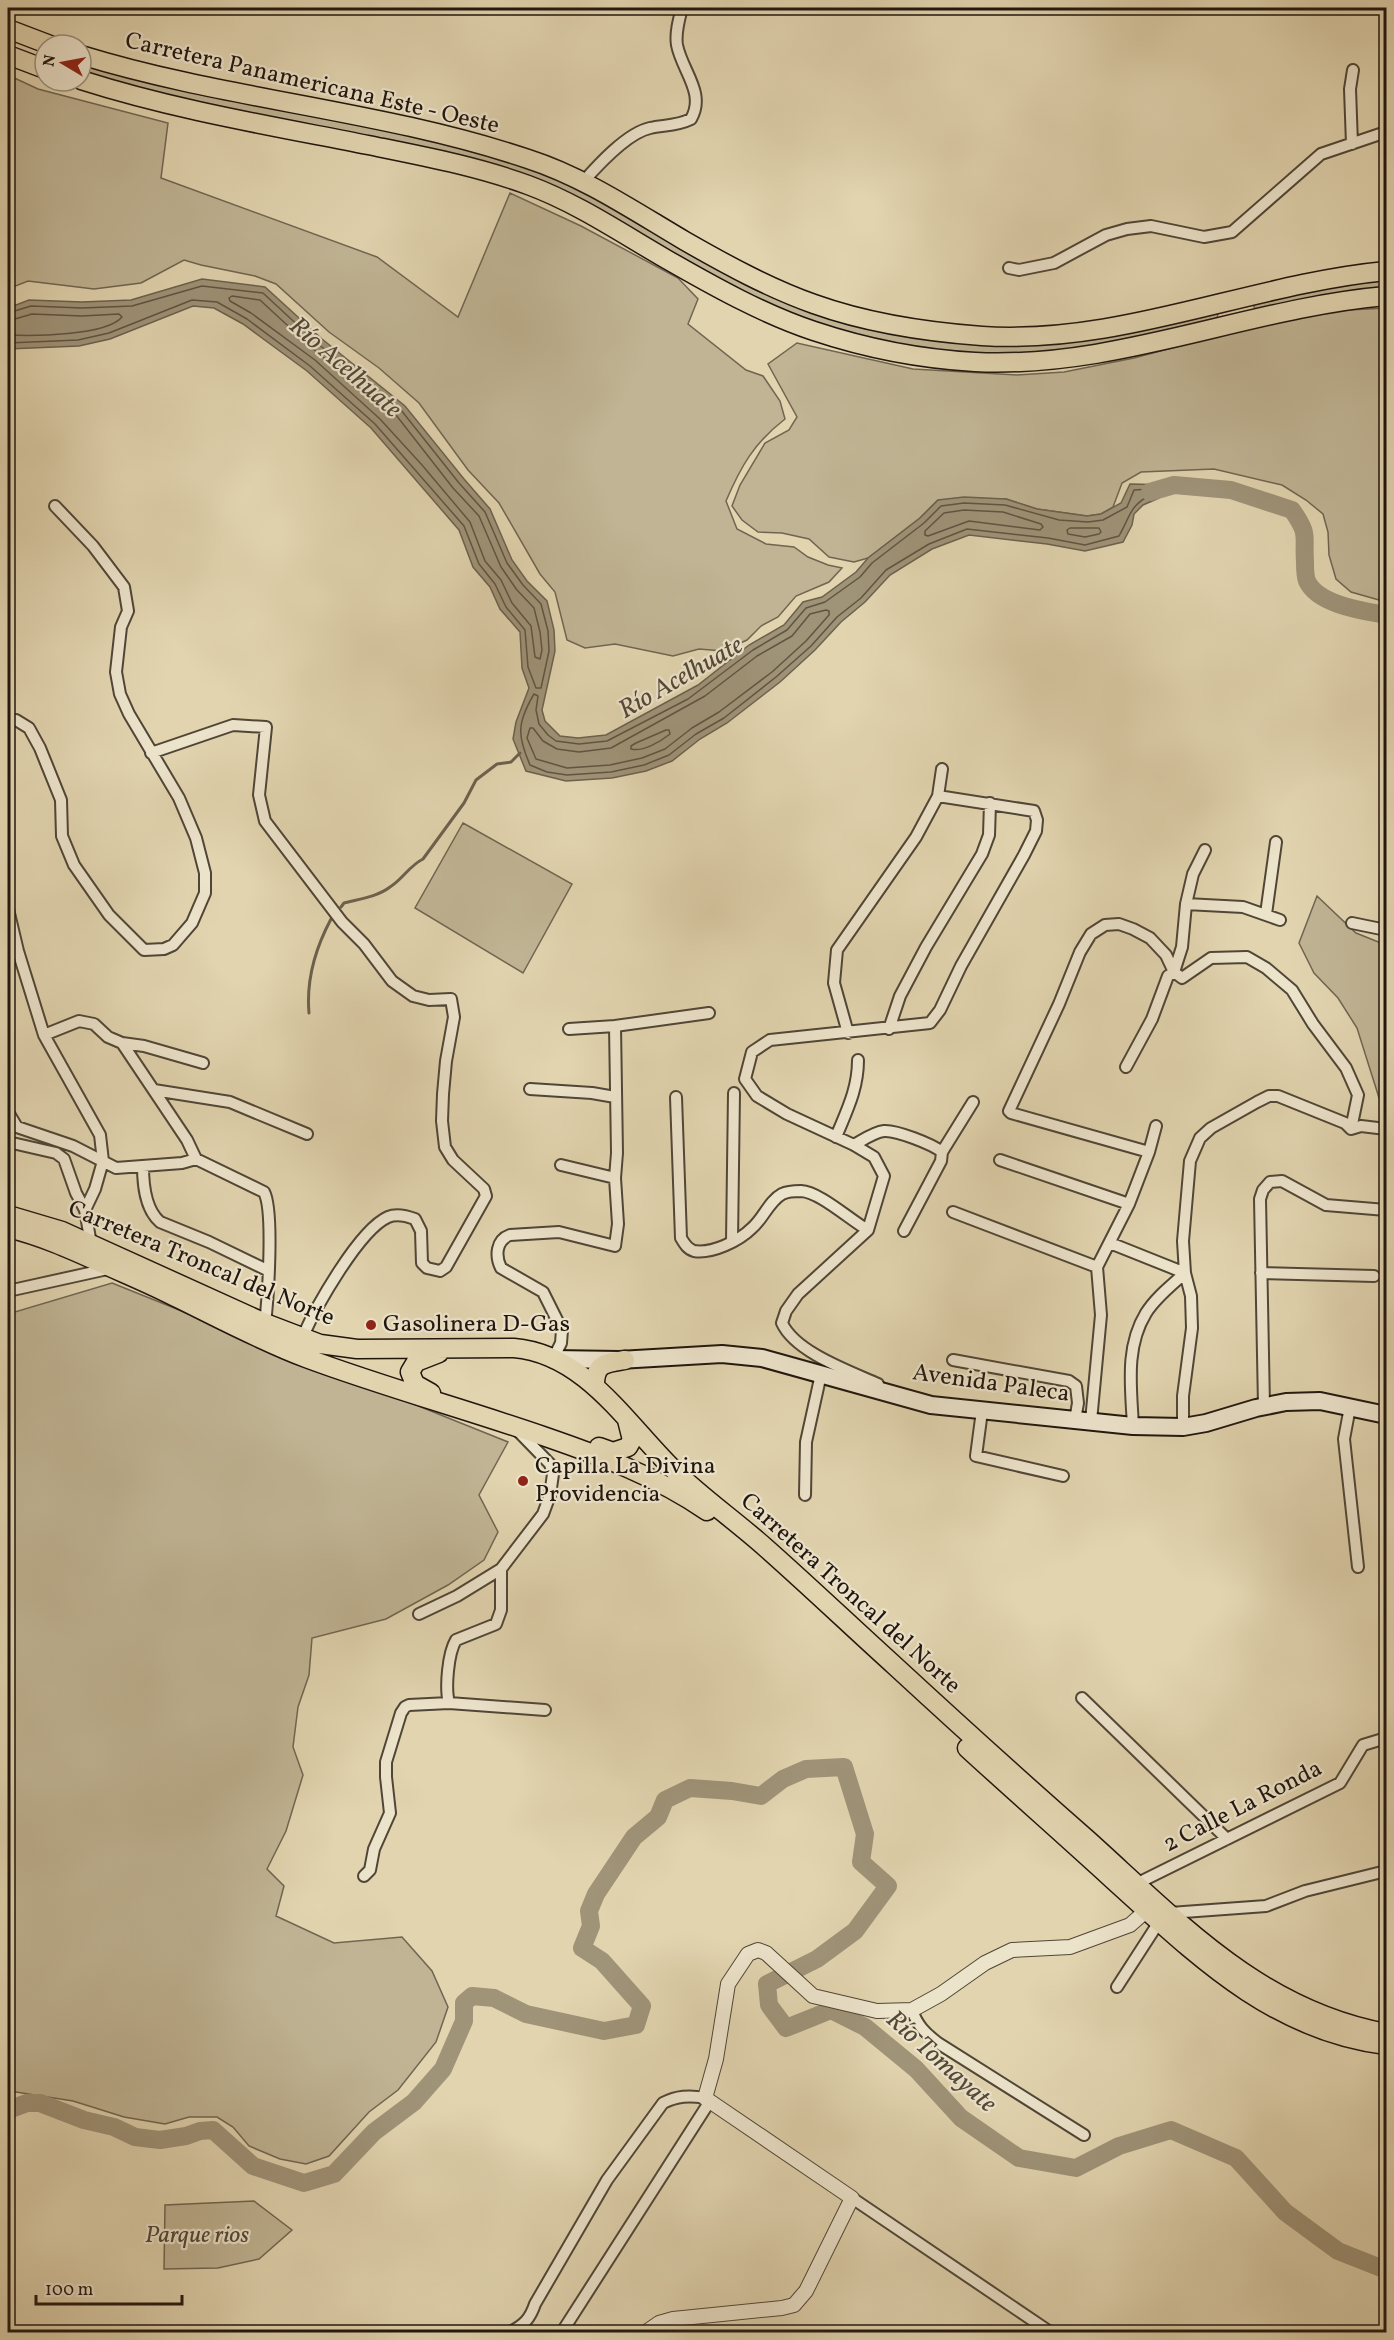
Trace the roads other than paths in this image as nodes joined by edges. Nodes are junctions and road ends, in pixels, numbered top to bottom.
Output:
1 (682, 8) edge
2 (8, 29) edge
3 (33, 39) edge
4 (8, 56) edge
5 (93, 58) edge
6 (33, 65) edge
7 (1353, 70) dead end
8 (93, 84) edge
9 (1386, 132) edge
10 (1352, 144) junction
11 (583, 182) junction
12 (1009, 268) dead end
13 (1386, 271) edge
14 (1250, 294) junction
15 (1386, 296) edge
16 (1212, 304) junction
17 (1257, 317) junction
18 (1217, 328) junction
19 (55, 506) dead end
20 (8, 720) edge
21 (151, 753) junction
22 (942, 769) dead end
23 (938, 796) junction
24 (990, 803) junction
25 (1276, 842) dead end
26 (1205, 850) dead end
27 (1186, 904) junction
28 (8, 909) edge
29 (1266, 914) junction
30 (1280, 920) dead end
31 (1352, 923) dead end
32 (1386, 930) edge
33 (1174, 972) junction
34 (709, 1013) dead end
35 (615, 1026) junction
36 (569, 1029) dead end
37 (889, 1029) junction
38 (848, 1033) junction
39 (45, 1035) junction
40 (122, 1043) junction
41 (858, 1060) dead end
42 (203, 1063) dead end
43 (1126, 1067) dead end
44 (530, 1089) dead end
45 (154, 1090) junction
46 (734, 1093) dead end
47 (615, 1097) junction
48 (676, 1098) dead end
49 (973, 1102) dead end
50 (8, 1112) edge
51 (1156, 1126) dead end
52 (1351, 1129) junction
53 (1386, 1130) edge
54 (307, 1134) dead end
55 (836, 1137) junction
56 (8, 1142) edge
57 (854, 1145) junction
58 (942, 1152) junction
59 (1149, 1152) junction
60 (196, 1159) junction
61 (1000, 1160) dead end
62 (103, 1161) junction
63 (561, 1165) dead end
64 (143, 1166) junction
65 (615, 1178) junction
66 (1129, 1204) junction
67 (85, 1210) junction
68 (1386, 1210) edge
69 (952, 1212) dead end
70 (8, 1215) edge
71 (8, 1228) edge
72 (868, 1230) junction
73 (904, 1231) dead end
74 (732, 1241) junction
75 (1110, 1243) junction
76 (91, 1244) junction
77 (1097, 1267) junction
78 (112, 1268) junction
79 (267, 1270) junction
80 (1185, 1273) junction
81 (1261, 1273) junction
82 (1374, 1276) dead end
83 (8, 1291) edge
84 (265, 1323) junction
85 (303, 1336) junction
86 (452, 1348) junction
87 (553, 1359) junction
88 (625, 1360) junction
89 (953, 1360) dead end
90 (821, 1374) junction
91 (595, 1385) junction
92 (932, 1405) junction
93 (1264, 1406) junction
94 (1350, 1407) junction
95 (458, 1408) junction
96 (982, 1411) junction
97 (482, 1415) junction
98 (1386, 1415) edge
99 (626, 1419) junction
100 (1083, 1421) junction
101 (513, 1425) junction
102 (1133, 1426) junction
103 (1183, 1427) junction
104 (1063, 1476) dead end
105 (805, 1495) dead end
106 (1358, 1567) dead end
107 (501, 1569) junction
108 (419, 1614) dead end
109 (1082, 1698) dead end
110 (448, 1702) junction
111 (545, 1710) dead end
112 (1386, 1738) edge
113 (1227, 1839) junction
114 (1386, 1871) edge
115 (364, 1876) dead end
116 (1136, 1884) junction
117 (1158, 1915) junction
118 (1117, 1988) dead end
119 (912, 2010) junction
120 (1386, 2033) edge
121 (1386, 2045) edge
122 (707, 2100) junction
123 (1084, 2135) dead end
124 (852, 2198) junction
125 (510, 2332) edge
126 (562, 2332) edge
127 (646, 2332) edge
128 (1050, 2332) edge

1 - 11 street
2 - 3 main road
4 - 6 main road
5 - 11 main road, Carretera Panamericana Este - Oeste
7 - 10 street
8 - 18 main road, Carretera Panamericana Este - Oeste
9 - 10 street
10 - 12 street
11 - 16 main road, Carretera Panamericana Este - Oeste
13 - 14 main road, Carretera Panamericana Este - Oeste
14 - 16 main road, Carretera Panamericana Este - Oeste
14 - 17 main road
15 - 17 main road, Carretera Panamericana Este - Oeste
16 - 18 main road
17 - 18 main road, Carretera Panamericana Este - Oeste
19 - 21 street
20 - 21 street
21 - 85 street
22 - 23 street
23 - 24 street
23 - 38 street
24 - 37 street
24 - 37 street
25 - 29 street
26 - 27 street
27 - 29 street
27 - 33 street
28 - 39 street
29 - 30 street
31 - 32 street
33 - 43 street
33 - 52 street
33 - 59 street
34 - 35 street
35 - 36 street
35 - 47 street
37 - 38 street
38 - 55 street
39 - 40 street
39 - 62 street
40 - 42 street
40 - 45 street
41 - 55 street
44 - 47 street
45 - 54 street
45 - 60 street
46 - 74 street
47 - 65 street
48 - 74 street
49 - 58 street
50 - 62 street
51 - 59 street
52 - 53 street
52 - 80 street
55 - 57 street
56 - 67 street
57 - 58 street
57 - 72 street
58 - 73 street
59 - 66 street
60 - 64 street
60 - 79 street
61 - 66 street
62 - 64 street
62 - 67 street
63 - 65 street
64 - 79 street
65 - 87 street
66 - 75 street
67 - 76 street
68 - 81 street
69 - 77 street
70 - 76 main road, Carretera Troncal del Norte
71 - 78 main road, Carretera Troncal del Norte
72 - 74 street
72 - 92 street
75 - 77 street
75 - 80 street
76 - 84 main road, Carretera Troncal del Norte
77 - 100 street
78 - 83 street
78 - 95 main road, Carretera Troncal del Norte
79 - 84 street
80 - 102 street
80 - 103 street
81 - 82 street
81 - 93 street
84 - 85 main road, Carretera Troncal del Norte
85 - 86 main road, Carretera Troncal del Norte
86 - 87 main road, Carretera Troncal del Norte
86 - 95 main road
87 - 88 main road, Avenida Paleca
87 - 91 main road, Carretera Troncal del Norte
88 - 90 main road, Avenida Paleca
88 - 91 main road
89 - 100 street
90 - 92 main road, Avenida Paleca
90 - 105 street
91 - 99 main road, Carretera Troncal del Norte
92 - 96 main road, Avenida Paleca
93 - 94 main road, Avenida Paleca
93 - 103 main road, Avenida Paleca
94 - 98 main road, Avenida Paleca
94 - 106 street
95 - 97 main road, Carretera Troncal del Norte
96 - 100 main road, Avenida Paleca
96 - 104 street
97 - 99 main road
97 - 101 main road, Carretera Troncal del Norte
99 - 116 main road, Carretera Troncal del Norte
100 - 102 main road, Avenida Paleca
101 - 107 street
101 - 117 main road, Carretera Troncal del Norte
102 - 103 main road, Avenida Paleca
107 - 108 street
107 - 110 street
109 - 113 street
110 - 111 street
110 - 115 street
112 - 113 street, 2 Calle La Ronda
113 - 116 street, 2 Calle La Ronda
114 - 117 street
116 - 117 main road, Carretera Troncal del Norte
117 - 118 street
117 - 119 street
117 - 120 main road, Carretera Troncal del Norte
117 - 121 main road, Carretera Troncal del Norte
119 - 122 street
119 - 123 street
122 - 124 street
122 - 125 street
122 - 126 street
124 - 127 street
124 - 128 street

